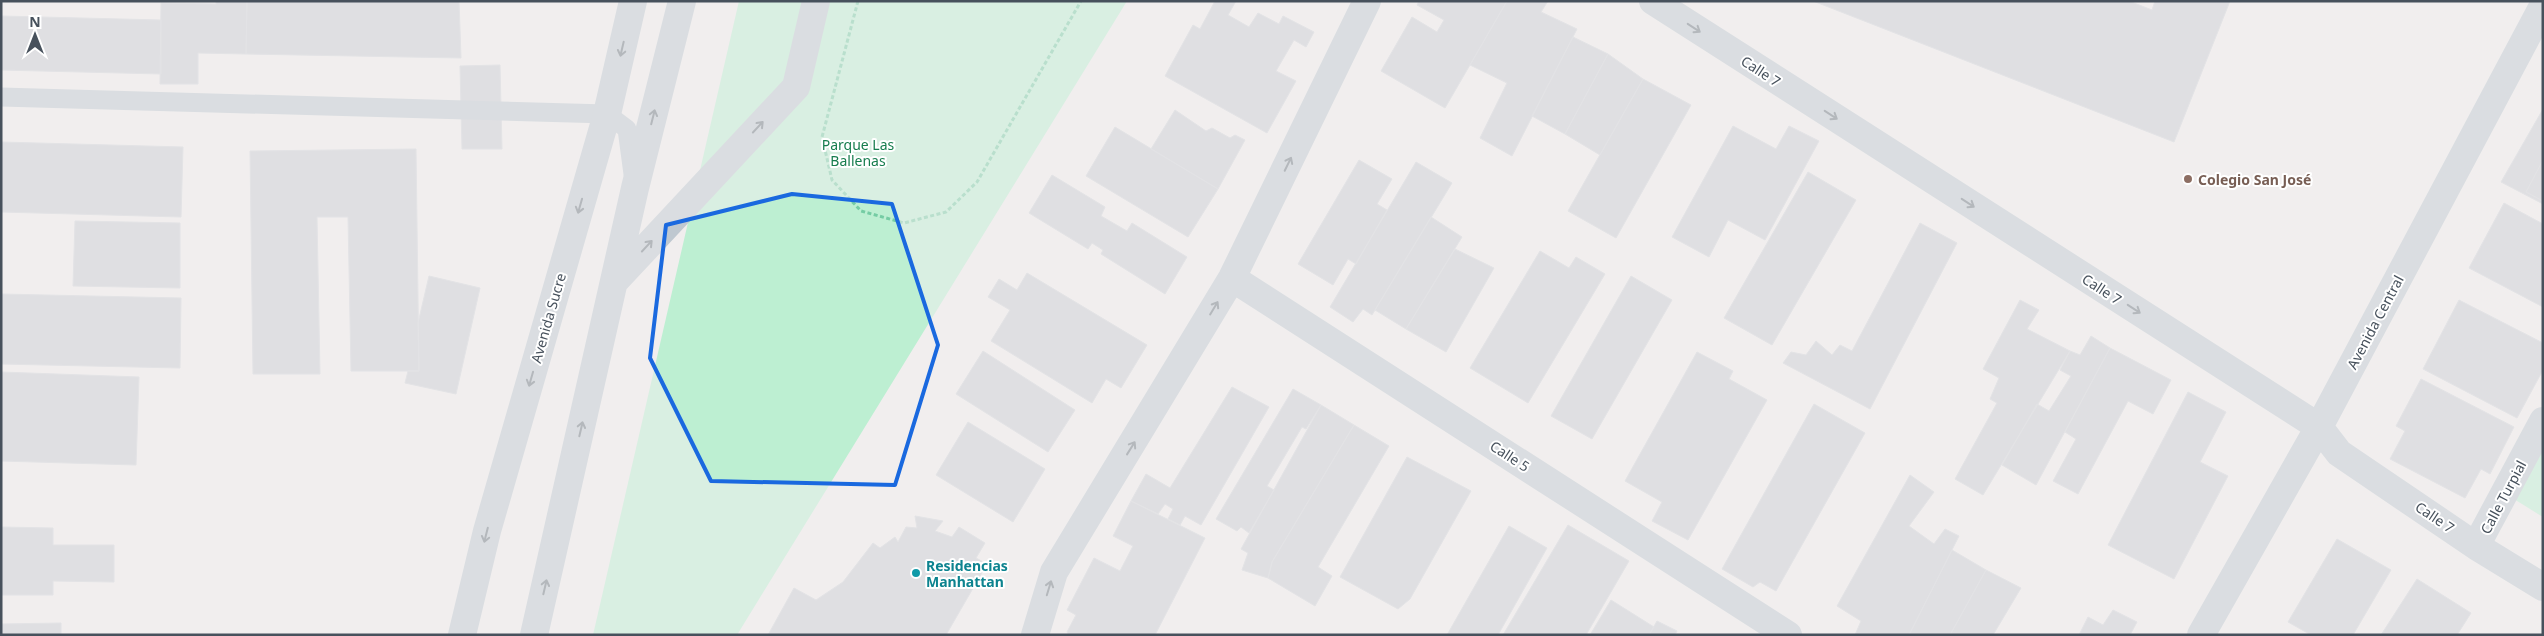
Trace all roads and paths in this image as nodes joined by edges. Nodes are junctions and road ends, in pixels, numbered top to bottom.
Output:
1 (632, 1) edge
2 (682, 1) edge
3 (816, 1) edge
4 (858, 1) edge
5 (1081, 1) edge
6 (1367, 1) edge
7 (1653, 1) edge
8 (2543, 6) edge
9 (1, 97) edge
10 (607, 114) junction
11 (635, 188) junction
12 (1232, 278) junction
13 (614, 282) junction
14 (2543, 421) edge
15 (2319, 427) junction
16 (2476, 546) junction
17 (2543, 588) edge
18 (2203, 634) edge
19 (462, 635) edge
20 (534, 635) edge
21 (1036, 635) edge
22 (1788, 635) edge

1 -> 10 street, Avenida Sucre
11 -> 2 street
13 -> 3 street
4 - 5 path
12 -> 6 street
7 -> 15 street, Calle 7
8 - 15 street, Avenida Central
9 - 10 lane
10 - 11 lane
10 -> 19 street, Avenida Sucre
11 - 13 street
21 -> 12 street
12 - 22 street, Calle 5
20 -> 13 street
14 - 16 street, Calle Turpial
15 - 16 street, Calle 7
15 - 18 street, Avenida Central
16 - 17 street, Calle 7

